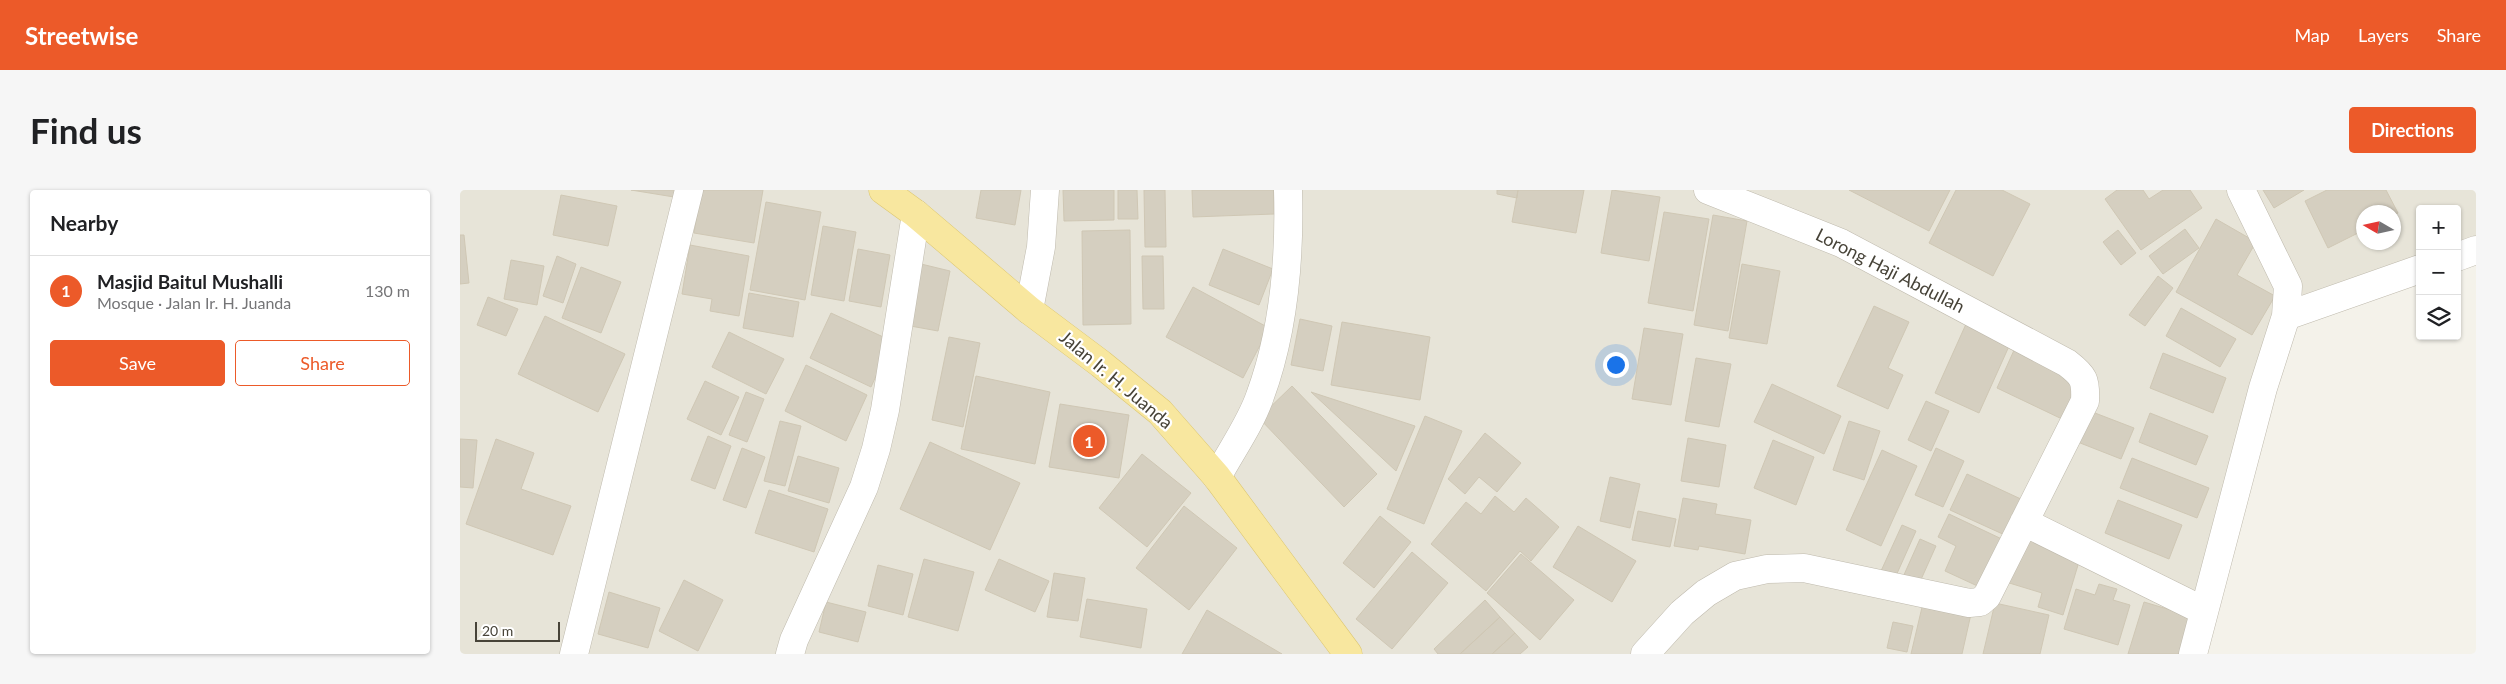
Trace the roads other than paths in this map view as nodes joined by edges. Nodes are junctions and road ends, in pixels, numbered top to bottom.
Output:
1 (689, 190) edge
2 (883, 190) edge
3 (1044, 190) edge
4 (1288, 190) edge
5 (1708, 190) edge
6 (2241, 190) edge
7 (916, 214) junction
8 (2476, 250) edge
9 (2461, 255) edge
10 (2416, 271) edge
11 (1029, 310) junction
12 (2286, 316) junction
13 (1217, 476) junction
14 (2024, 522) junction
15 (2204, 611) junction
16 (574, 654) edge
17 (790, 654) edge
18 (1348, 654) edge
19 (1645, 654) edge
20 (2193, 654) edge

1 - 16 street
2 - 7 main road, Jalan Ir. H. Juanda
3 - 11 street
4 - 13 street
5 - 14 street, Lorong Haji Abdullah
6 - 12 street
7 - 11 main road, Jalan Ir. H. Juanda
7 - 17 street
8 - 9 street
10 - 12 street
11 - 13 main road, Jalan Ir. H. Juanda
12 - 15 street
13 - 18 main road, Jalan Ir. H. Juanda
14 - 15 street
14 - 19 street, Lorong Haji Abdullah
15 - 20 street

